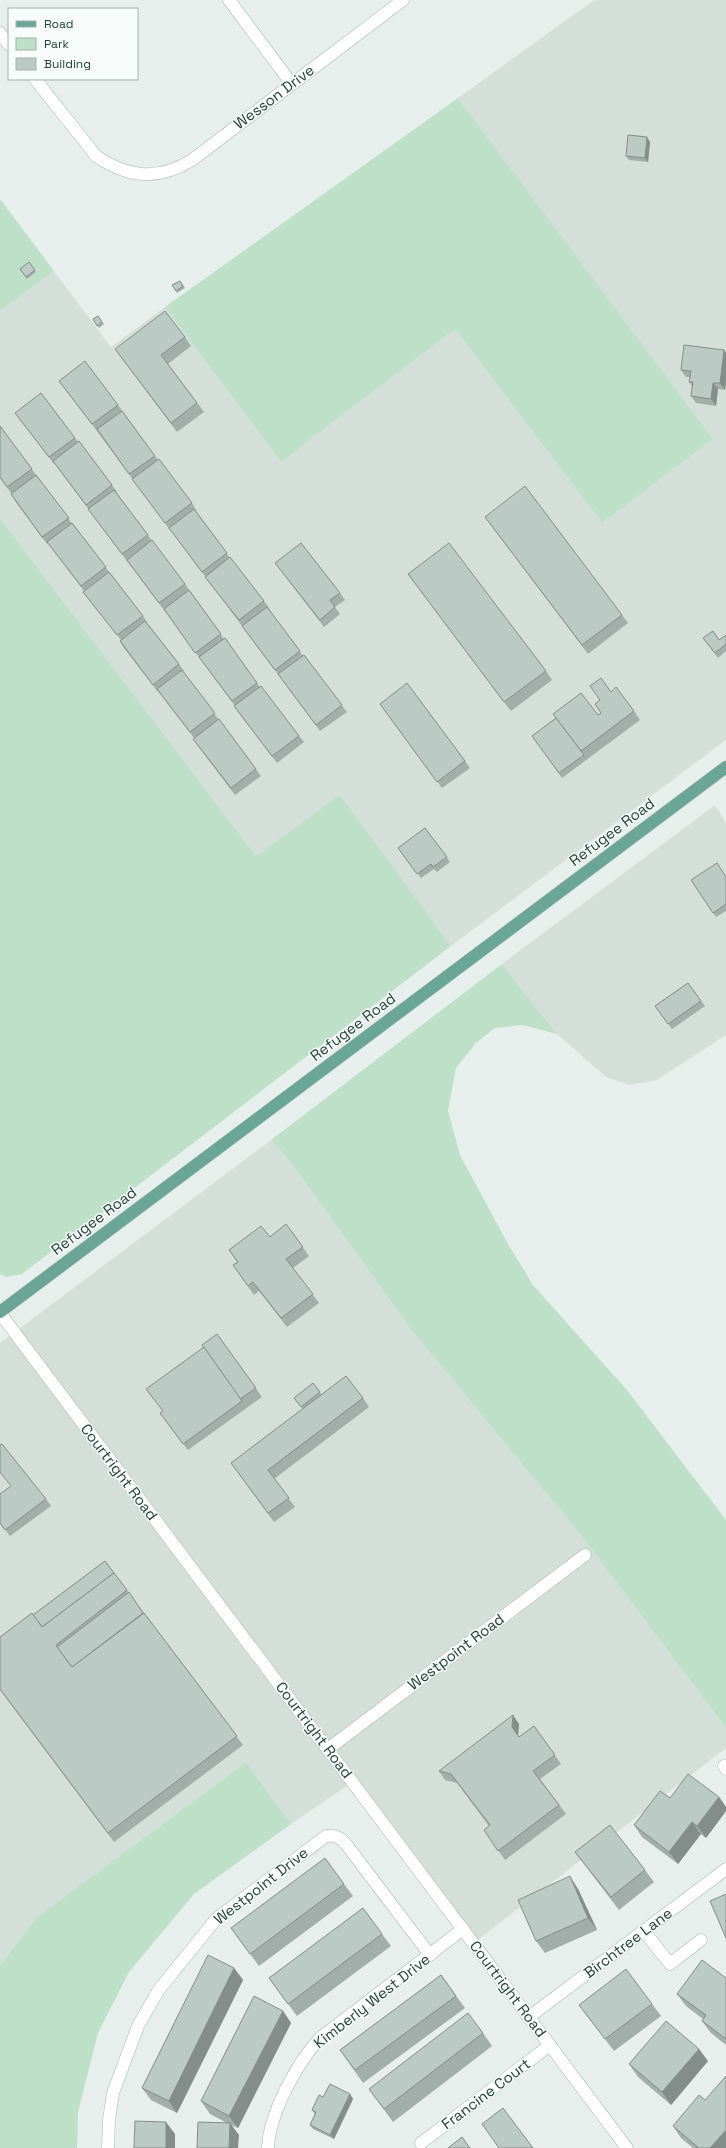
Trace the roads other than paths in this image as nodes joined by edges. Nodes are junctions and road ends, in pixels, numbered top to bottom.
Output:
1 (229, 0) edge
2 (403, 0) edge
3 (0, 33) edge
4 (8, 44) edge
5 (36, 80) edge
6 (291, 83) junction
7 (726, 767) edge
8 (0, 1313) edge
9 (585, 1555) dead end
10 (328, 1749) junction
11 (726, 1869) edge
12 (463, 1929) junction
13 (644, 1931) junction
14 (701, 1940) dead end
15 (430, 1955) junction
16 (529, 2016) junction
17 (550, 2045) junction
18 (421, 2143) dead end
19 (108, 2148) edge
20 (268, 2148) edge
21 (627, 2148) edge

1 - 6 street
2 - 6 street, Wesson Drive
3 - 4 street
5 - 6 street, Wesson Drive
7 - 8 main road, Refugee Road
8 - 10 street, Courtright Road
9 - 10 street, Westpoint Road
10 - 12 street, Courtright Road
11 - 13 street, Birchtree Lane
12 - 15 street, Kimberly West Drive
12 - 16 street, Courtright Road
13 - 14 street
13 - 16 street, Birchtree Lane
15 - 19 street, Westpoint Drive
15 - 20 street, Kimberly West Drive
16 - 17 street, Courtright Road
17 - 18 street, Francine Court
17 - 21 street, Courtright Road

